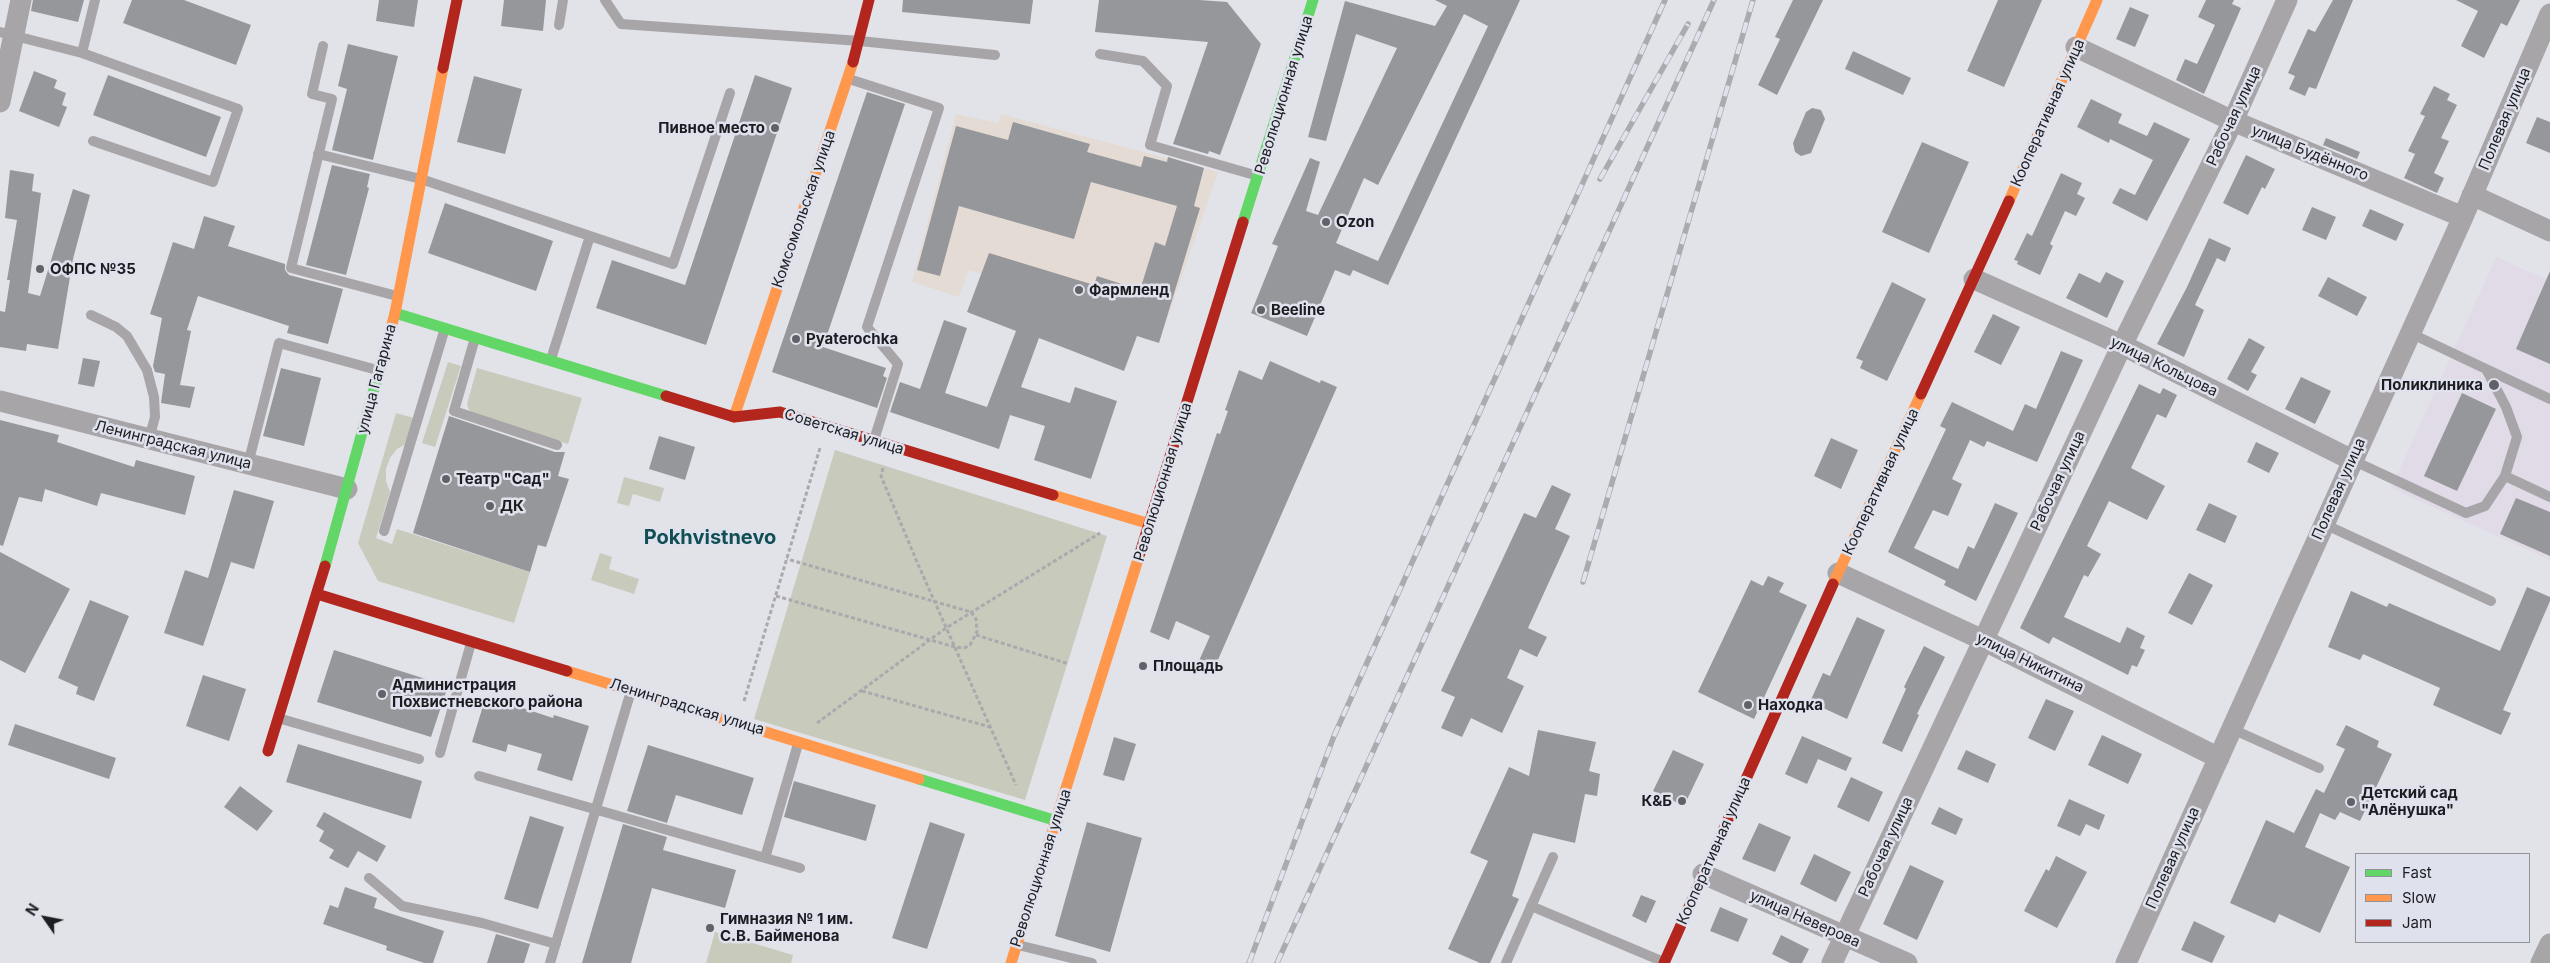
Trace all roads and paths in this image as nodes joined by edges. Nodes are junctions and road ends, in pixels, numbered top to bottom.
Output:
1 (21, 0) edge
2 (95, 0) edge
3 (457, 0) edge
4 (564, 0) edge
5 (604, 0) edge
6 (869, 0) edge
7 (1313, 0) edge
8 (2097, 0) edge
9 (2287, 0) edge
10 (2550, 14) edge
11 (559, 26) dead end
12 (7, 33) edge
13 (860, 41) junction
14 (323, 46) dead end
15 (2076, 47) junction
16 (82, 53) junction
17 (1100, 54) dead end
18 (995, 55) dead end
19 (848, 79) junction
20 (730, 93) dead end
21 (0, 102) edge
22 (2233, 121) junction
23 (93, 140) dead end
24 (318, 154) junction
25 (1259, 176) junction
26 (421, 179) junction
27 (2472, 195) junction
28 (2464, 217) junction
29 (2550, 231) edge
30 (590, 236) junction
31 (1974, 279) junction
32 (398, 296) junction
33 (395, 313) junction
34 (91, 315) dead end
35 (446, 328) junction
36 (2410, 333) junction
37 (476, 336) junction
38 (2122, 345) junction
39 (550, 360) junction
40 (379, 370) junction
41 (2486, 370) junction
42 (2550, 399) edge
43 (0, 401) edge
44 (734, 417) junction
45 (827, 426) junction
46 (149, 439) junction
47 (874, 441) junction
48 (557, 445) dead end
49 (2352, 460) junction
50 (248, 464) junction
51 (883, 468) dead end
52 (2505, 476) junction
53 (347, 489) junction
54 (2550, 497) edge
55 (1150, 524) junction
56 (2324, 524) junction
57 (384, 531) dead end
58 (1102, 532) dead end
59 (787, 559) junction
60 (1838, 574) junction
61 (317, 594) junction
62 (776, 596) junction
63 (2491, 601) dead end
64 (935, 603) junction
65 (971, 612) junction
66 (946, 628) junction
67 (976, 635) junction
68 (930, 640) junction
69 (1983, 640) junction
70 (471, 641) junction
71 (955, 647) junction
72 (1069, 664) dead end
73 (632, 690) junction
74 (861, 691) junction
75 (278, 718) junction
76 (738, 723) junction
77 (990, 727) junction
78 (2232, 730) junction
79 (796, 741) junction
80 (268, 751) dead end
81 (440, 752) dead end
82 (2219, 758) junction
83 (419, 760) dead end
84 (2319, 768) dead end
85 (479, 776) dead end
86 (1017, 786) dead end
87 (596, 810) junction
88 (1057, 821) junction
89 (1553, 857) dead end
90 (765, 858) junction
91 (800, 868) dead end
92 (1703, 874) junction
93 (369, 878) dead end
94 (1531, 906) junction
95 (1844, 936) junction
96 (556, 944) junction
97 (1017, 944) junction
98 (2550, 944) edge
99 (1054, 958) edge
100 (1664, 962) edge
101 (550, 963) edge
102 (1011, 963) edge
103 (1092, 963) edge
104 (1506, 963) edge
105 (1832, 963) edge
106 (1907, 963) edge
107 (2126, 963) edge
108 (2541, 963) edge

1 - 12 street
2 - 16 lane
3 - 26 street, улица Гагарина
4 - 11 lane
5 - 13 lane
6 - 13 street, Комсомольская улица
7 - 25 street, Революционная улица
8 - 15 street, Кооперативная улица
9 - 22 street, Рабочая улица
10 - 27 street, Полевая улица
12 - 16 lane
12 - 21 street
13 - 18 lane
13 - 19 street, Комсомольская улица
14 - 24 lane
15 - 22 street, улица Будённого
15 - 31 street, Кооперативная улица
16 - 23 lane
17 - 25 lane
19 - 44 street, Комсомольская улица
19 - 47 lane
20 - 30 lane
22 - 28 street, улица Будённого
22 - 38 street, Рабочая улица
24 - 26 lane
24 - 32 lane
25 - 55 street, Революционная улица
26 - 30 lane
26 - 32 street, улица Гагарина
27 - 28 street, Полевая улица
27 - 29 street
28 - 36 street, Полевая улица
30 - 39 lane
31 - 38 street, улица Кольцова
31 - 60 street, Кооперативная улица
32 - 33 street, улица Гагарина
33 - 35 street, Советская улица
33 - 40 street, улица Гагарина
34 - 46 lane
35 - 37 street, Советская улица
35 - 57 lane
36 - 41 lane
36 - 49 street, Полевая улица
37 - 39 street, Советская улица
37 - 48 lane
38 - 49 street, улица Кольцова
38 - 69 street, Рабочая улица
39 - 44 street, Советская улица
40 - 50 lane
40 - 53 street, улица Гагарина
41 - 42 lane
41 - 52 lane
43 - 46 street, Ленинградская улица
44 - 45 street, Советская улица
45 - 47 street, Советская улица
45 - 59 path
46 - 50 street, Ленинградская улица
47 - 55 street, Советская улица
49 - 52 lane
49 - 56 street, Полевая улица
50 - 53 street, Ленинградская улица
51 - 64 path
52 - 54 lane
53 - 61 street, улица Гагарина
55 - 88 street, Революционная улица
56 - 63 lane
56 - 78 street, Полевая улица
58 - 65 path
59 - 62 path
59 - 64 path
60 - 69 street, улица Никитина
60 - 92 street, Кооперативная улица
61 - 70 street, Ленинградская улица
61 - 75 street, улица Гагарина
62 - 68 path
62 - 76 path
64 - 65 path
64 - 66 path
65 - 66 path
65 - 67 path
66 - 68 path
66 - 71 path
67 - 71 path
67 - 72 path
68 - 71 path
68 - 74 path
69 - 82 street, улица Никитина
69 - 95 street, Рабочая улица
70 - 73 street, Ленинградская улица
70 - 81 lane
71 - 77 path
73 - 76 street, Ленинградская улица
73 - 87 lane
74 - 77 path
74 - 79 path
75 - 80 street, улица Гагарина
75 - 83 lane
76 - 79 street, Ленинградская улица
77 - 86 path
78 - 82 street, Полевая улица
78 - 84 lane
79 - 88 street, Ленинградская улица
79 - 90 lane
82 - 107 street, Полевая улица
85 - 87 lane
87 - 90 lane
87 - 96 lane
88 - 97 street, Революционная улица
89 - 94 lane
90 - 91 lane
92 - 95 street, улица Неверова
92 - 100 street, Кооперативная улица
93 - 96 lane
94 - 100 lane
94 - 104 lane
95 - 105 street, Рабочая улица
95 - 106 street, улица Неверова
96 - 101 lane
97 - 99 lane
97 - 102 street, Революционная улица
98 - 108 street
99 - 103 lane

